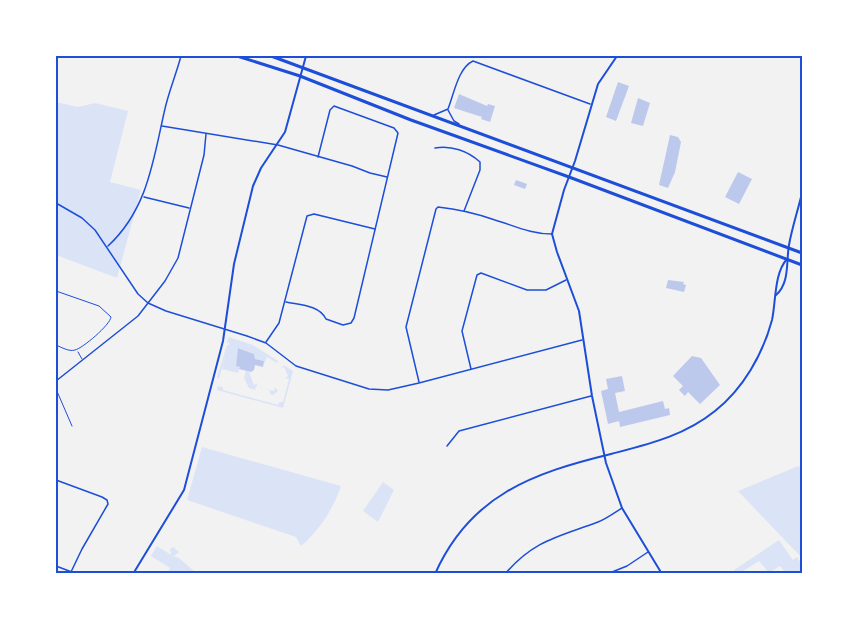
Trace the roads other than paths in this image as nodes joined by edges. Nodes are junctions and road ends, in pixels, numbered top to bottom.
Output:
1 (181, 56) edge
2 (237, 56) edge
3 (270, 56) edge
4 (306, 56) edge
5 (616, 56) edge
6 (301, 67) junction
7 (300, 76) junction
8 (591, 105) junction
9 (448, 109) junction
10 (431, 115) junction
11 (461, 125) junction
12 (162, 126) junction
13 (206, 134) junction
14 (278, 145) junction
15 (435, 148) dead end
16 (318, 157) junction
17 (573, 167) junction
18 (569, 177) junction
19 (388, 178) junction
20 (802, 193) edge
21 (143, 197) junction
22 (56, 203) edge
23 (190, 208) junction
24 (464, 212) junction
25 (375, 229) junction
26 (552, 234) junction
27 (108, 247) junction
28 (788, 247) junction
29 (802, 253) edge
30 (787, 259) junction
31 (802, 265) edge
32 (567, 280) junction
33 (56, 291) edge
34 (776, 295) junction
35 (286, 302) junction
36 (148, 303) junction
37 (225, 329) junction
38 (582, 340) junction
39 (266, 343) junction
40 (56, 345) edge
41 (76, 350) junction
42 (83, 360) junction
43 (471, 369) junction
44 (56, 381) edge
45 (420, 383) junction
46 (56, 389) edge
47 (592, 396) junction
48 (72, 426) dead end
49 (447, 446) dead end
50 (604, 456) junction
51 (56, 480) edge
52 (622, 508) junction
53 (649, 552) junction
54 (56, 566) edge
55 (71, 572) edge
56 (77, 573) edge
57 (133, 573) edge
58 (435, 573) edge
59 (505, 573) edge
60 (607, 573) edge
61 (662, 573) edge

1 - 12 street
2 - 7 main road
3 - 6 main road
4 - 6 street
5 - 8 street
6 - 7 street
6 - 10 main road
7 - 14 street
7 - 18 main road
8 - 9 street
8 - 17 street
9 - 10 street
9 - 11 street
10 - 11 main road
11 - 17 main road
12 - 13 street
12 - 21 street
13 - 14 street
13 - 23 street
14 - 16 street
14 - 37 street
15 - 24 street
16 - 19 street
16 - 19 street
17 - 18 street
17 - 28 main road
18 - 26 street
18 - 30 main road
19 - 25 street
20 - 28 street
21 - 23 street
21 - 27 street
22 - 27 street
23 - 36 street
24 - 26 street
24 - 45 street
25 - 35 street
25 - 35 street
26 - 32 street
27 - 36 street
28 - 29 main road
28 - 30 street
30 - 31 main road
30 - 34 street
30 - 34 street
32 - 38 street
32 - 43 street
33 - 41 lane
34 - 50 street
35 - 39 street
36 - 37 street
36 - 42 street
37 - 39 street
37 - 57 street
38 - 43 street
38 - 47 street
39 - 45 street
40 - 41 lane
41 - 42 lane
42 - 44 street
43 - 45 street
46 - 48 lane
47 - 49 street
47 - 50 street
50 - 52 street
50 - 58 street
51 - 55 street
52 - 53 street
52 - 59 street
53 - 60 street
53 - 61 street
54 - 55 street
55 - 56 street

